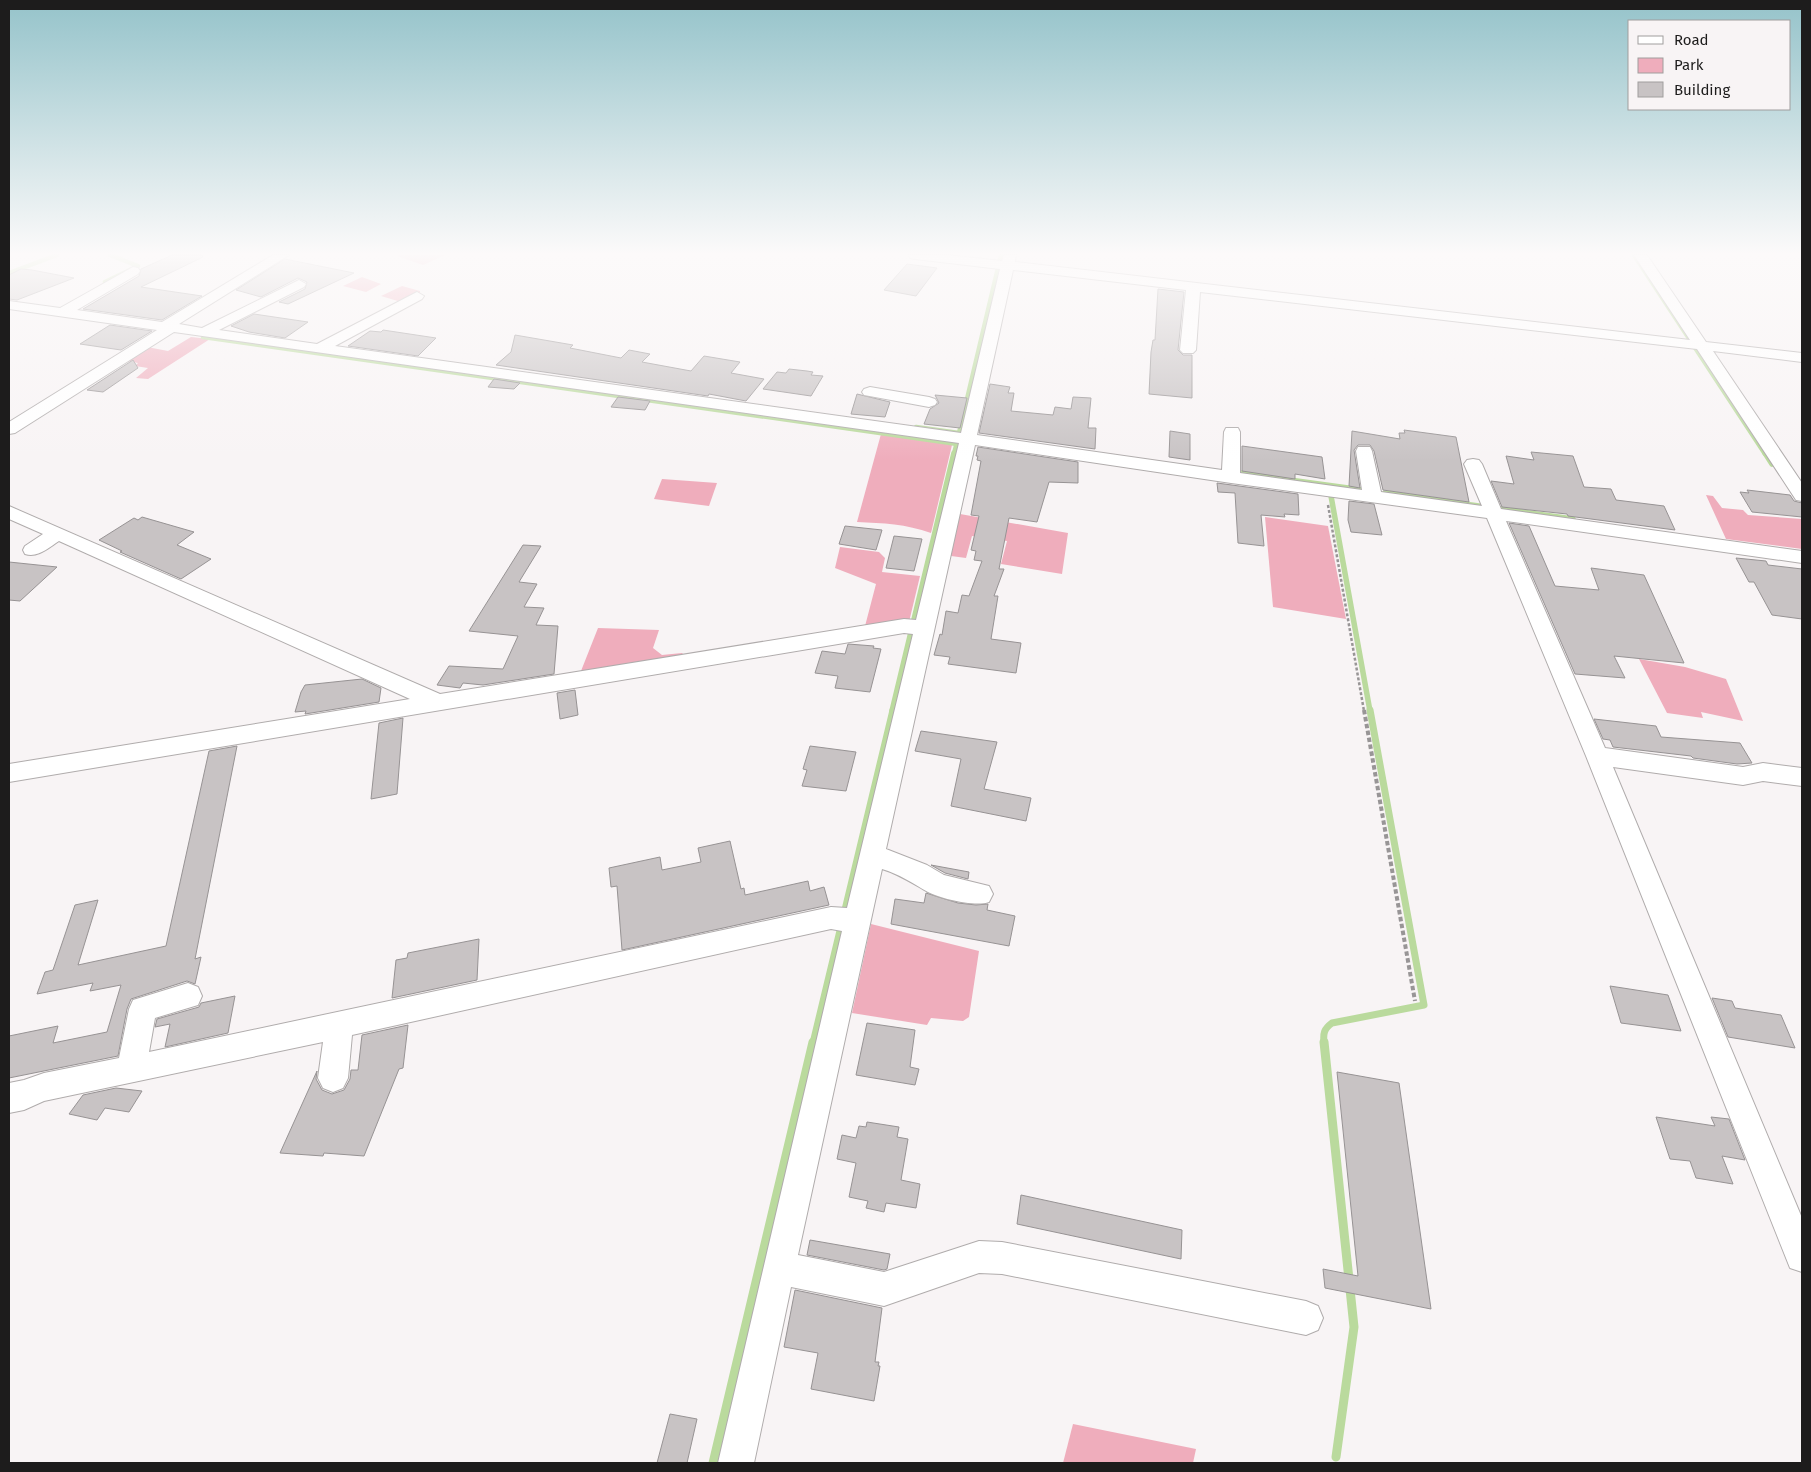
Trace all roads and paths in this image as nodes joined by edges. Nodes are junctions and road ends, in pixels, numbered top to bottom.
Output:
1 (154, 324) edge
2 (173, 324) edge
3 (220, 324) edge
4 (365, 324) edge
5 (989, 324) edge
6 (1190, 324) edge
7 (1520, 324) edge
8 (1683, 324) edge
9 (169, 326) junction
10 (206, 331) junction
11 (1696, 344) junction
12 (321, 347) junction
13 (1188, 350) dead end
14 (1802, 357) edge
15 (870, 392) dead end
16 (904, 398) junction
17 (929, 402) dead end
18 (893, 426) junction
19 (9, 428) edge
20 (1232, 432) dead end
21 (962, 438) junction
22 (1364, 451) dead end
23 (1473, 464) dead end
24 (1231, 473) junction
25 (1325, 490) junction
26 (1372, 493) junction
27 (1802, 496) edge
28 (1493, 509) junction
29 (9, 512) edge
30 (57, 534) junction
31 (32, 550) dead end
32 (1802, 557) edge
33 (917, 628) junction
34 (439, 703) junction
35 (1601, 757) junction
36 (9, 772) edge
37 (1802, 777) edge
38 (878, 858) junction
39 (980, 894) dead end
40 (847, 920) junction
41 (188, 996) dead end
42 (1415, 1000) dead end
43 (339, 1024) junction
44 (132, 1064) junction
45 (334, 1078) dead end
46 (9, 1098) edge
47 (1802, 1256) edge
48 (788, 1270) junction
49 (1306, 1318) dead end
50 (736, 1463) edge

1 - 9 street
2 - 9 street
3 - 10 street
4 - 12 street
5 - 21 street
6 - 13 street
7 - 11 street
8 - 11 street
9 - 10 street
9 - 19 street
10 - 12 street
11 - 14 street
11 - 27 street
12 - 18 street
15 - 16 street
16 - 17 street
16 - 18 street
18 - 21 street
20 - 24 street
21 - 24 street
21 - 33 street
22 - 26 street
23 - 28 street
24 - 25 street
25 - 26 street
25 - 42 path
26 - 28 street
28 - 32 street
28 - 35 street
29 - 30 street
30 - 31 street
30 - 34 street
33 - 34 street
33 - 38 street
34 - 36 street
35 - 37 street
35 - 47 street
38 - 39 street
38 - 40 street
40 - 43 street
40 - 48 street
41 - 44 street
43 - 44 street
43 - 45 street
44 - 46 street
48 - 49 street
48 - 50 street

